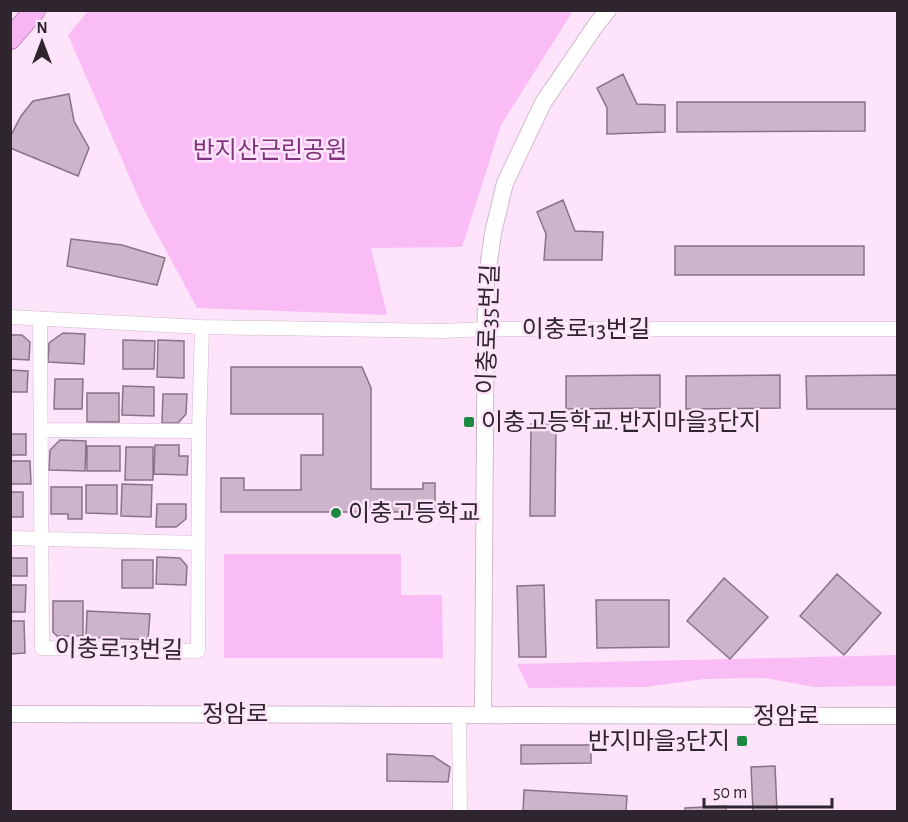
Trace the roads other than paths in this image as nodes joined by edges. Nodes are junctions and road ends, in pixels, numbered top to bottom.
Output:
1 (35, 10) edge
2 (608, 10) edge
3 (10, 39) edge
4 (10, 317) edge
5 (40, 319) junction
6 (202, 327) junction
7 (897, 328) edge
8 (487, 329) junction
9 (41, 430) junction
10 (199, 431) junction
11 (10, 538) edge
12 (42, 538) junction
13 (198, 543) junction
14 (10, 714) edge
15 (459, 715) junction
16 (483, 715) junction
17 (897, 716) edge
18 (460, 812) edge

1 - 3 main road
2 - 8 street, 이충로35번길
4 - 5 street, 이충로13번길
5 - 6 street, 이충로13번길
5 - 9 street, 이충로13번길
6 - 8 street, 이충로13번길
6 - 10 street, 이충로13번길
7 - 8 street, 이충로13번길
8 - 16 street, 이충로35번길
9 - 10 street
9 - 12 street, 이충로13번길
10 - 13 street, 이충로13번길
11 - 12 street
12 - 13 street
12 - 13 street, 이충로13번길
14 - 15 street, 정암로
15 - 16 street, 정암로
15 - 18 street
16 - 17 street, 정암로

